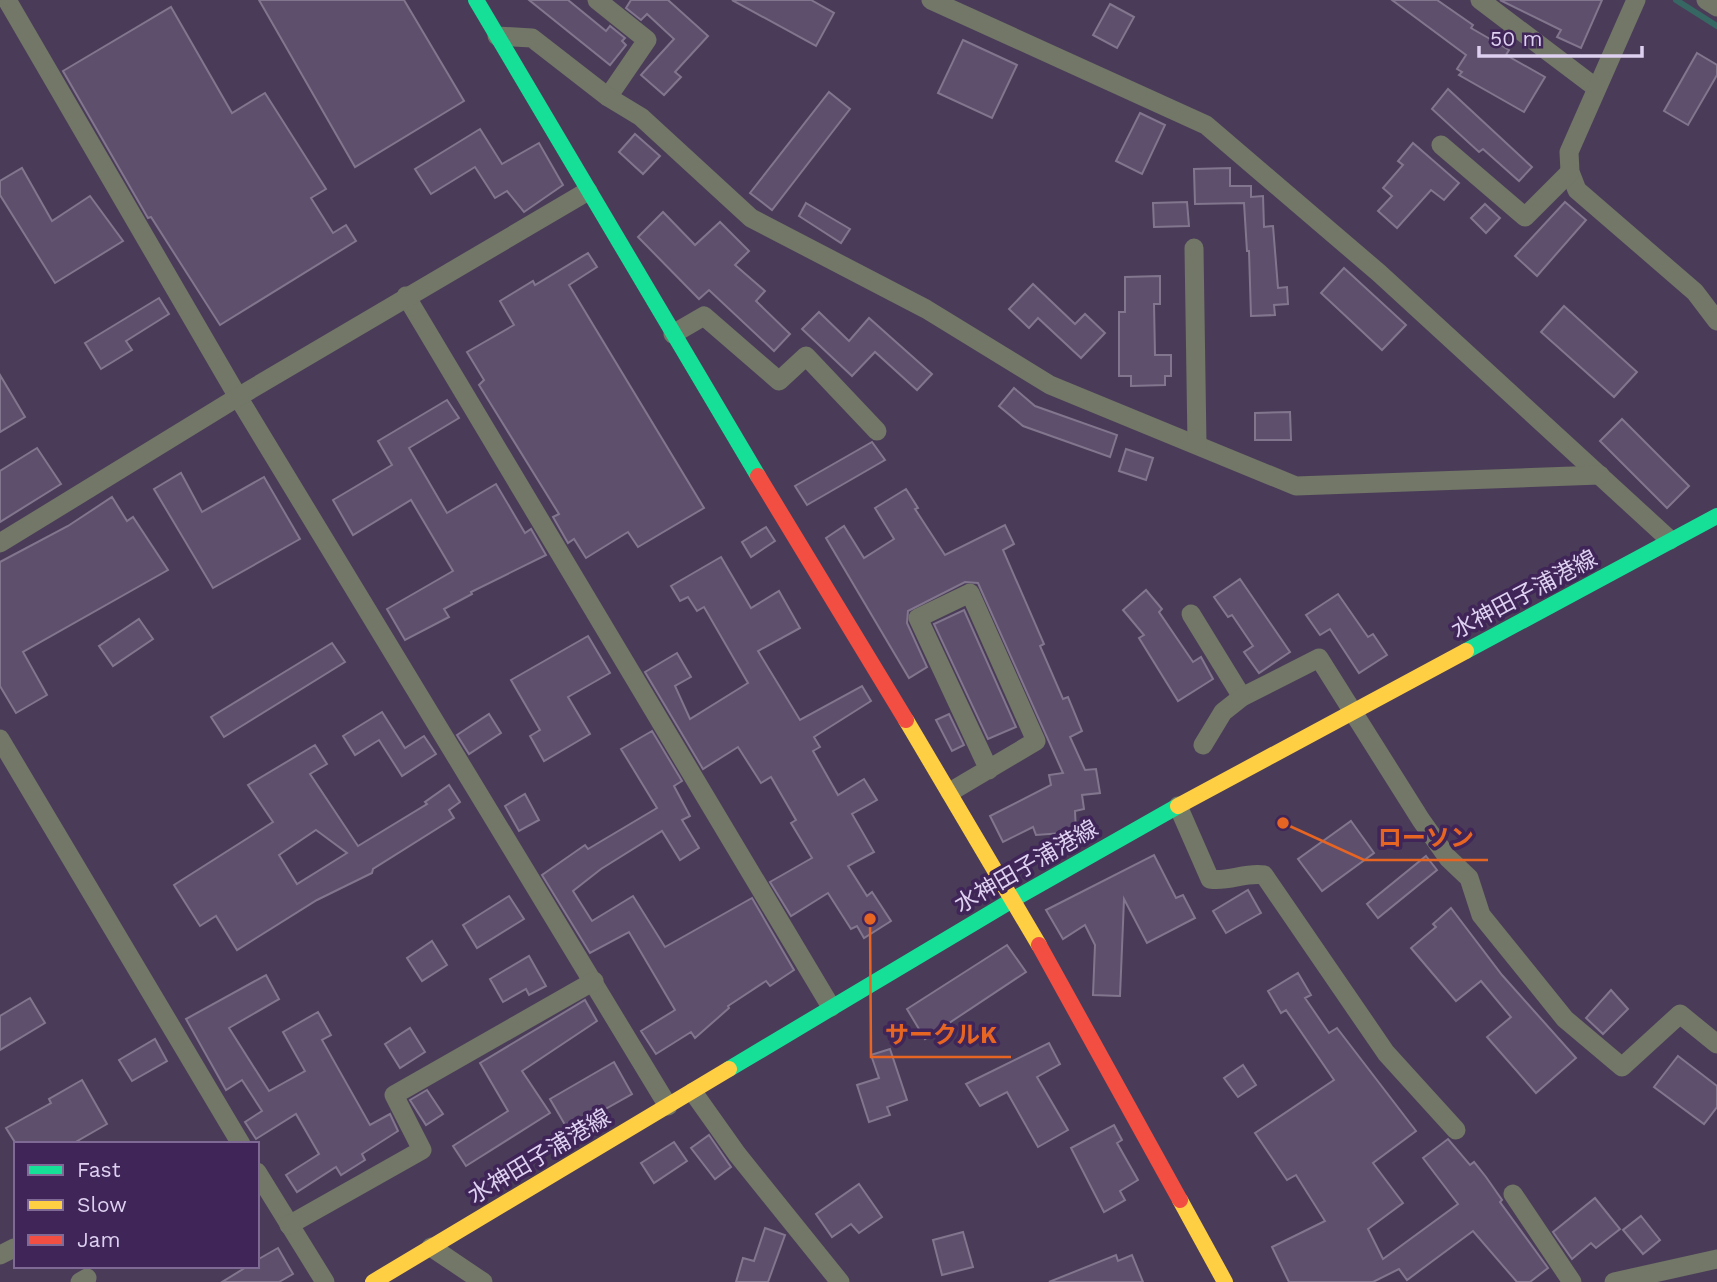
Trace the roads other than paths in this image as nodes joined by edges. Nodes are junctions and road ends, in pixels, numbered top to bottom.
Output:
1 (7, 0) edge
2 (476, 0) edge
3 (597, 0) edge
4 (931, 0) edge
5 (1480, 0) edge
6 (1636, 0) edge
7 (1706, 0) edge
8 (1717, 7) edge
9 (497, 36) junction
10 (1595, 87) junction
11 (608, 97) junction
12 (1441, 145) dead end
13 (1570, 172) junction
14 (588, 191) junction
15 (1194, 248) dead end
16 (406, 296) junction
17 (1717, 321) edge
18 (673, 334) junction
19 (238, 397) junction
20 (877, 430) dead end
21 (1197, 444) junction
22 (1600, 475) junction
23 (1717, 516) edge
24 (1670, 540) junction
25 (0, 543) edge
26 (1191, 614) dead end
27 (1242, 697) junction
28 (1354, 712) junction
29 (0, 739) edge
30 (1203, 745) dead end
31 (989, 770) junction
32 (950, 792) junction
33 (1178, 806) junction
34 (1014, 899) junction
35 (594, 981) junction
36 (831, 1007) junction
37 (1717, 1044) edge
38 (693, 1092) junction
39 (668, 1106) junction
40 (1456, 1130) dead end
41 (240, 1142) edge
42 (259, 1175) edge
43 (1513, 1194) dead end
44 (289, 1225) junction
45 (431, 1247) junction
46 (1717, 1259) edge
47 (325, 1282) edge
48 (373, 1282) edge
49 (483, 1282) edge
50 (840, 1282) edge
51 (1225, 1282) edge
52 (1572, 1282) edge
53 (1614, 1282) edge

1 - 19 street
2 - 9 main road
3 - 11 street
4 - 22 street
5 - 10 street
6 - 10 street
7 - 8 street
9 - 11 street
9 - 14 main road
10 - 13 street
11 - 21 street
12 - 13 street
13 - 17 street
14 - 16 street
14 - 18 main road
15 - 21 street
16 - 19 street
16 - 36 street
18 - 20 street
18 - 32 main road
19 - 25 street
19 - 35 street
21 - 22 street
22 - 24 street
23 - 24 main road, 水神田子浦港線
24 - 28 main road, 水神田子浦港線
26 - 27 street
27 - 28 street
27 - 30 street
28 - 33 main road, 水神田子浦港線
28 - 37 street
29 - 41 street
31 - 31 street
31 - 32 street
32 - 34 main road
33 - 34 main road, 水神田子浦港線
33 - 40 street
34 - 36 main road, 水神田子浦港線
34 - 51 main road
35 - 39 street
35 - 44 street
36 - 38 main road, 水神田子浦港線
38 - 39 main road, 水神田子浦港線
38 - 50 street
39 - 45 main road, 水神田子浦港線
42 - 44 street
43 - 52 street
44 - 47 street
45 - 48 main road, 水神田子浦港線
45 - 49 street
46 - 53 street

